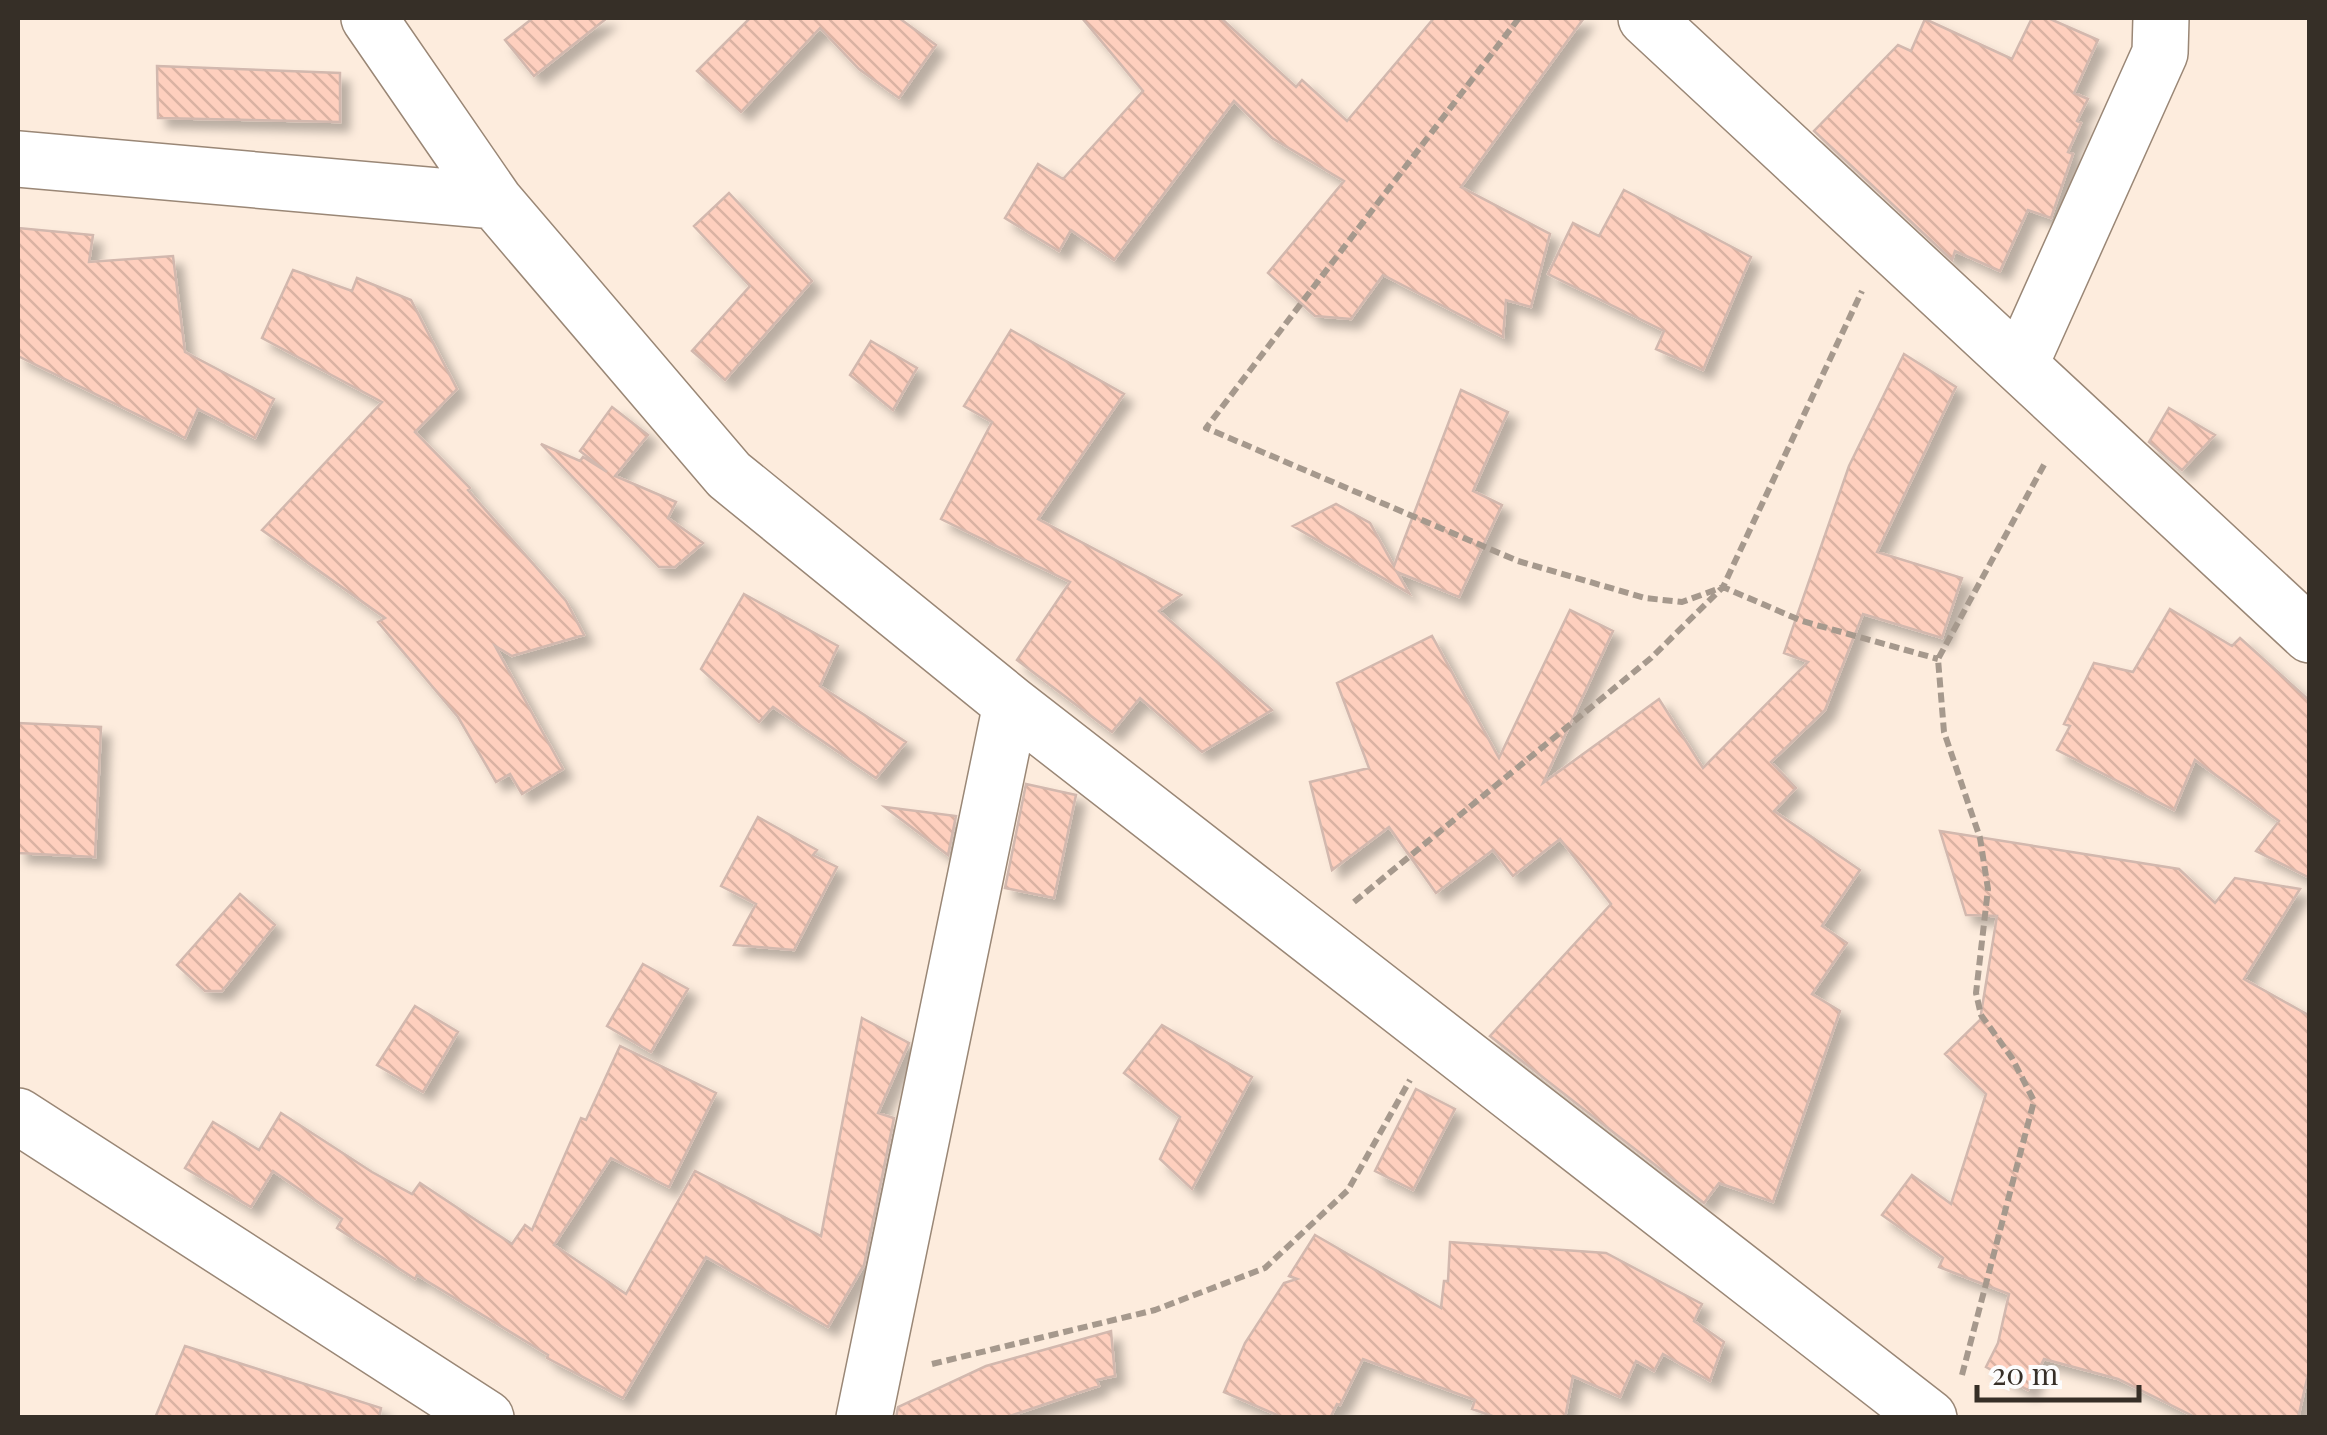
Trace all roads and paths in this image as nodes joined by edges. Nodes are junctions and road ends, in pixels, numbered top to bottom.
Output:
1 (1519, 18) edge
2 (1646, 18) edge
3 (2162, 18) edge
4 (383, 22) edge
5 (18, 159) edge
6 (494, 201) junction
7 (1886, 240) junction
8 (2020, 365) junction
9 (2072, 414) junction
10 (1724, 586) junction
11 (2310, 635) edge
12 (1938, 659) junction
13 (1011, 704) junction
14 (1311, 937) junction
15 (1436, 1033) junction
16 (18, 1116) edge
17 (868, 1398) edge
18 (1945, 1399) edge
19 (486, 1418) edge

1 - 10 path
2 - 7 street
3 - 8 street
4 - 6 street
5 - 6 street
6 - 13 street
7 - 8 street
7 - 10 path
8 - 9 street
9 - 11 street
9 - 12 path
10 - 12 path
10 - 14 path
12 - 18 path
13 - 14 street
13 - 17 street
14 - 15 street
15 - 17 path
15 - 18 street
16 - 19 street

